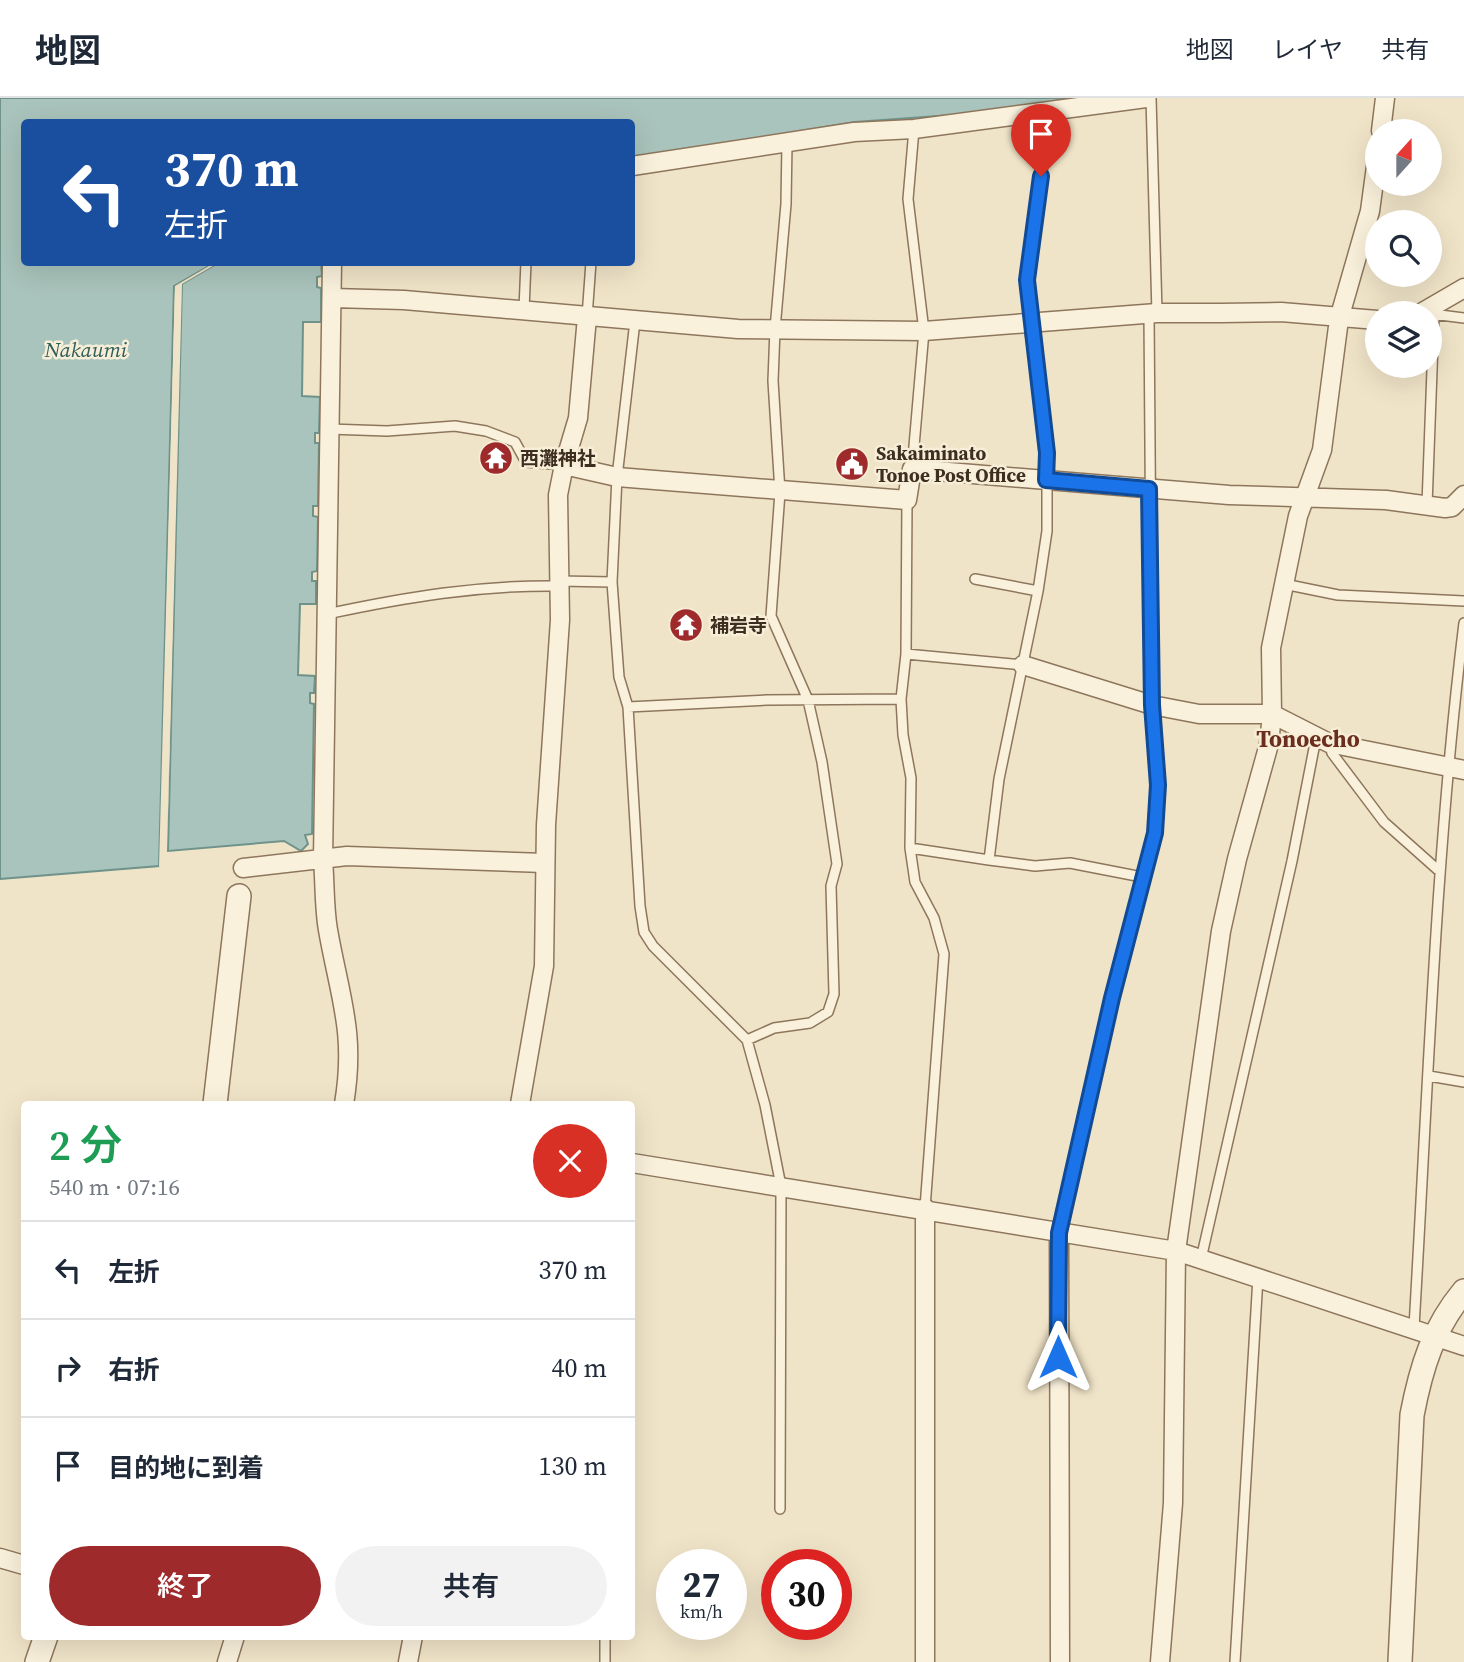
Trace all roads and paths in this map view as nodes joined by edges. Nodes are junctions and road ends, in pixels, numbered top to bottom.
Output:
1 (1149, 98) edge
2 (1385, 98) edge
3 (1046, 113) junction
4 (1382, 119) edge
5 (914, 129) junction
6 (787, 142) junction
7 (635, 166) edge
8 (1372, 196) edge
9 (332, 266) edge
10 (526, 266) edge
11 (591, 266) edge
12 (1464, 288) edge
13 (333, 298) junction
14 (1442, 303) edge
15 (524, 309) junction
16 (1153, 314) junction
17 (1442, 315) edge
18 (587, 317) junction
19 (1464, 318) edge
20 (1339, 319) junction
21 (1365, 320) edge
22 (635, 321) junction
23 (1030, 324) junction
24 (775, 329) junction
25 (924, 331) junction
26 (1428, 378) edge
27 (329, 429) junction
28 (564, 465) junction
29 (912, 469) junction
30 (617, 477) junction
31 (1046, 480) junction
32 (1149, 489) junction
33 (780, 492) junction
34 (1305, 499) junction
35 (907, 500) junction
36 (1462, 502) edge
37 (1427, 505) junction
38 (975, 579) dead end
39 (612, 582) junction
40 (559, 584) junction
41 (1284, 584) junction
42 (1038, 591) junction
43 (1464, 601) edge
44 (327, 614) junction
45 (1464, 624) edge
46 (906, 654) junction
47 (1023, 665) junction
48 (901, 699) junction
49 (807, 700) junction
50 (1152, 705) junction
51 (628, 707) junction
52 (1272, 713) junction
53 (1322, 740) junction
54 (1455, 768) edge
55 (910, 848) junction
56 (323, 860) junction
57 (989, 860) junction
58 (544, 863) junction
59 (1438, 870) junction
60 (1142, 877) junction
61 (241, 882) joint
62 (747, 1040) junction
63 (1429, 1076) junction
64 (1464, 1082) edge
65 (215, 1101) edge
66 (344, 1101) edge
67 (521, 1101) edge
68 (635, 1163) edge
69 (781, 1185) junction
70 (925, 1208) junction
71 (1059, 1233) junction
72 (1176, 1251) junction
73 (1201, 1259) junction
74 (1258, 1277) junction
75 (1464, 1290) edge
76 (1424, 1331) junction
77 (1464, 1346) edge
78 (780, 1509) dead end
79 (0, 1558) edge
80 (21, 1564) edge
81 (45, 1640) edge
82 (234, 1640) edge
83 (412, 1640) edge
84 (605, 1640) edge
85 (37, 1662) edge
86 (227, 1662) edge
87 (408, 1662) edge
88 (605, 1662) edge
89 (925, 1662) edge
90 (1060, 1662) edge
91 (1160, 1662) edge
92 (1235, 1662) edge
93 (1400, 1662) edge

1 - 3 street
1 - 16 lane
2 - 4 street
3 - 5 street
3 - 23 lane
5 - 6 street
5 - 25 lane
6 - 7 street
6 - 24 lane
8 - 20 street
9 - 13 street
10 - 15 lane
11 - 18 lane
12 - 14 street
13 - 15 street
13 - 27 street
15 - 18 street
16 - 20 street
16 - 23 street
16 - 32 lane
17 - 19 lane
18 - 22 street
18 - 28 street
20 - 21 street
20 - 34 street
22 - 24 street
22 - 30 lane
23 - 25 street
23 - 31 lane
24 - 25 street
24 - 33 lane
25 - 29 lane
26 - 37 lane
27 - 28 lane
27 - 44 street
28 - 30 street
28 - 40 street
29 - 31 street
29 - 35 street
30 - 33 street
30 - 39 lane
31 - 32 street
31 - 42 lane
32 - 34 street
32 - 50 lane
33 - 35 street
33 - 49 lane
34 - 37 street
34 - 41 street
35 - 46 lane
36 - 37 street
38 - 42 lane
39 - 40 lane
39 - 51 lane
40 - 44 lane
40 - 58 street
41 - 43 lane
41 - 52 street
42 - 47 lane
44 - 56 street
45 - 54 lane
46 - 47 lane
46 - 48 lane
47 - 50 street
47 - 57 lane
48 - 49 lane
48 - 55 lane
49 - 51 lane
49 - 62 lane
50 - 52 street
50 - 60 lane
51 - 62 lane
52 - 53 street
52 - 72 street
53 - 54 street
53 - 59 lane
53 - 73 lane
54 - 59 lane
55 - 57 lane
55 - 70 lane
56 - 58 street
56 - 61 street
56 - 66 street
57 - 60 lane
58 - 67 street
59 - 63 lane
60 - 71 lane
61 - 65 street
62 - 69 lane
63 - 64 lane
63 - 76 lane
68 - 69 street
69 - 70 street
69 - 78 lane
70 - 71 street
70 - 89 street
71 - 72 street
71 - 90 street
72 - 73 street
72 - 91 street
73 - 74 street
74 - 76 street
74 - 92 lane
75 - 76 street
76 - 77 street
76 - 93 street
79 - 80 street
81 - 85 street
82 - 86 street
83 - 87 street
84 - 88 lane

